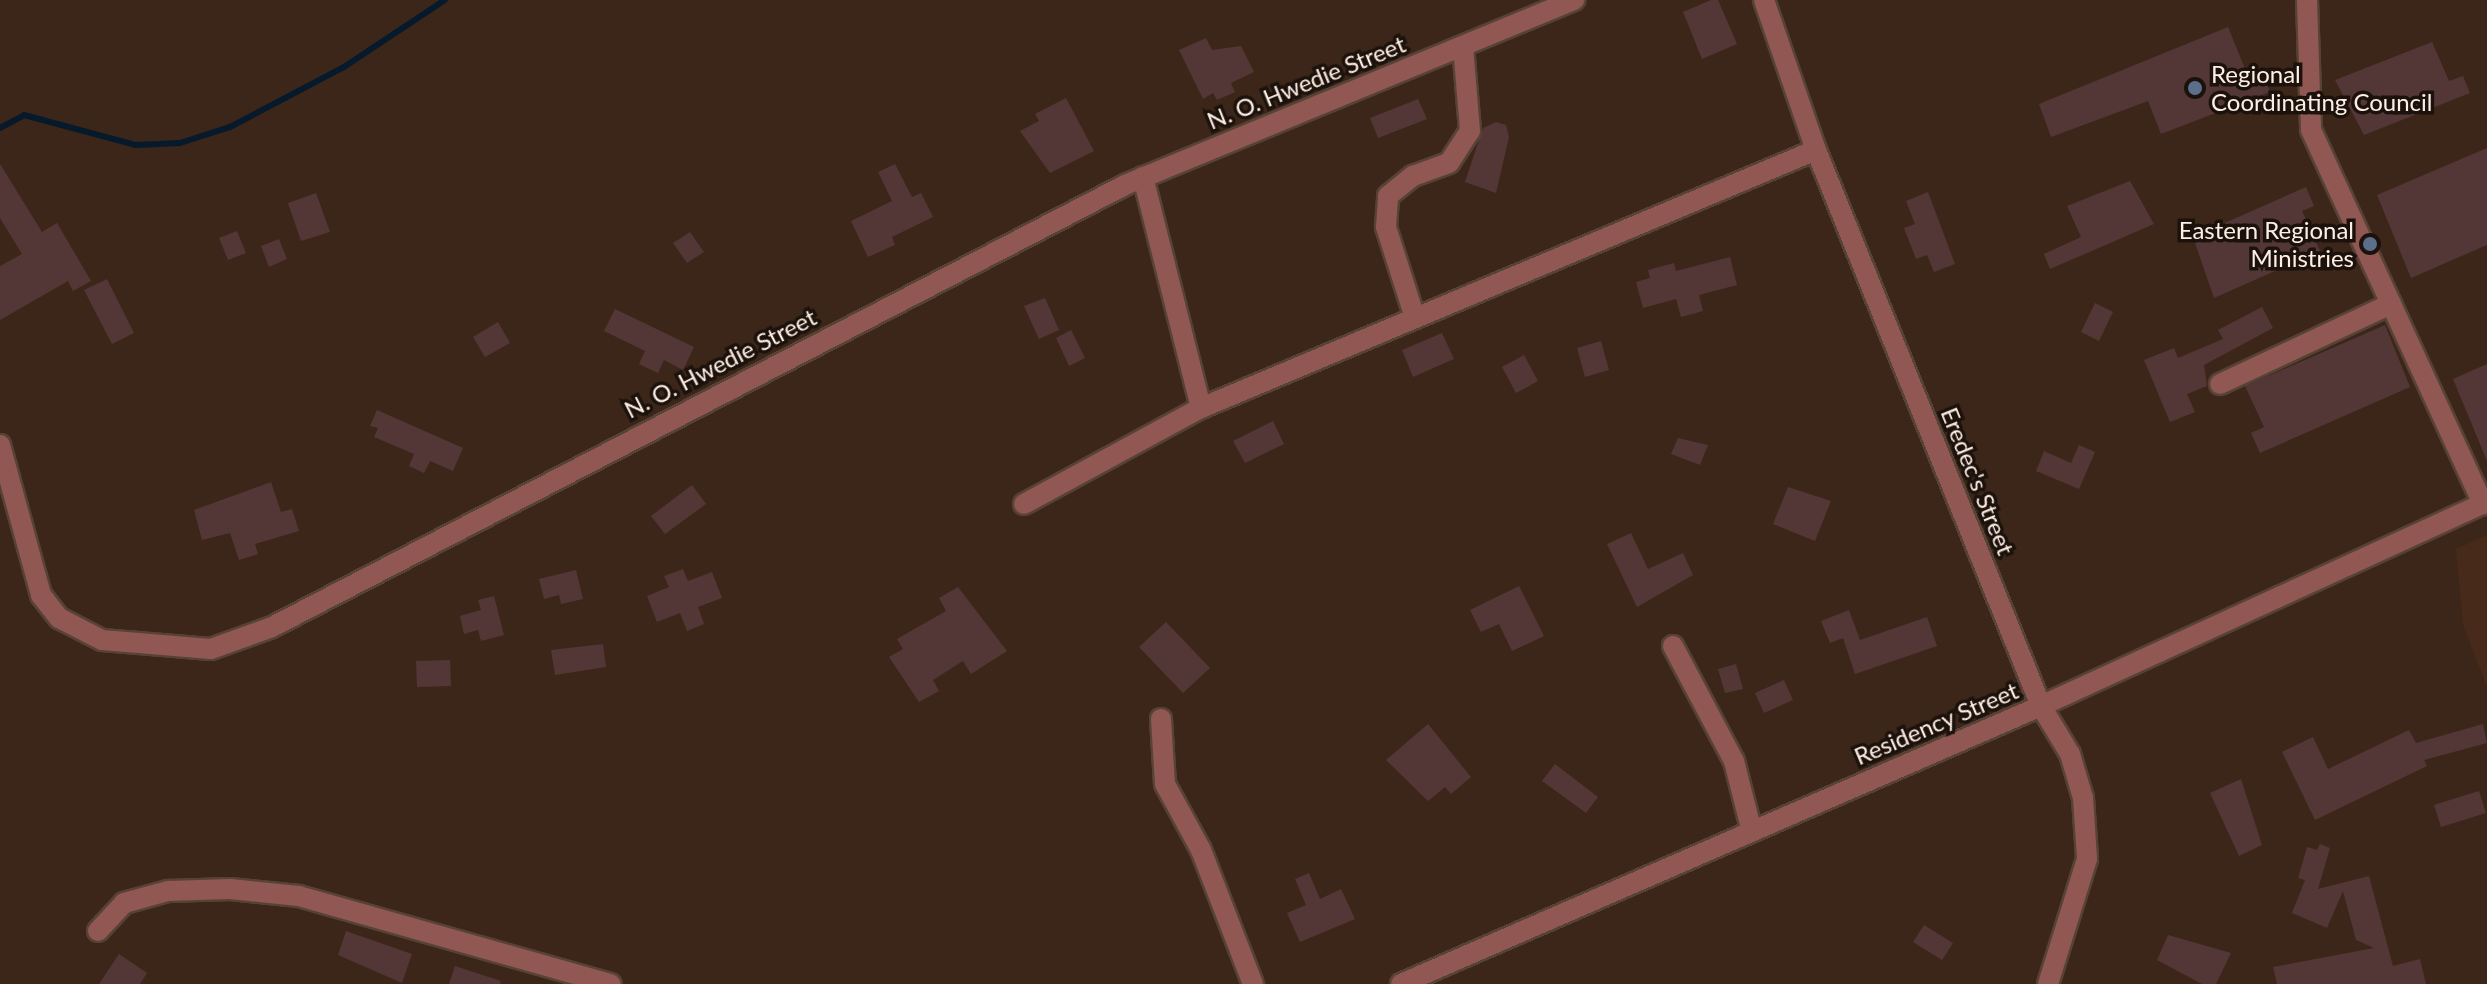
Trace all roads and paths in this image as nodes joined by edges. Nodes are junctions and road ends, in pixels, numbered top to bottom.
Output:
1 (1574, 0) edge
2 (1764, 0) edge
3 (2307, 0) edge
4 (1463, 46) junction
5 (1816, 150) junction
6 (1143, 177) junction
7 (2391, 304) junction
8 (1415, 318) junction
9 (2220, 384) dead end
10 (1201, 408) junction
11 (0, 445) edge
12 (2, 468) edge
13 (2485, 503) edge
14 (1024, 504) dead end
15 (1673, 646) dead end
16 (2041, 706) junction
17 (1161, 719) dead end
18 (1752, 832) junction
19 (98, 931) dead end
20 (611, 984) edge
21 (1253, 984) edge
22 (1401, 984) edge
23 (2048, 984) edge

1 - 4 street, N. O. Hwedie Street
2 - 5 street, Eredec's Street
3 - 7 street
4 - 6 street, N. O. Hwedie Street
4 - 8 street
5 - 8 street
5 - 16 street, Eredec's Street
6 - 10 street
6 - 12 street, N. O. Hwedie Street
7 - 9 street
7 - 13 street
8 - 10 street
10 - 14 street
11 - 12 street, N. O. Hwedie Street
13 - 16 street, Residency Street
15 - 18 street
16 - 18 street, Residency Street
16 - 23 street, Eredec's Street
17 - 21 street
18 - 22 street, Residency Street
19 - 20 street

